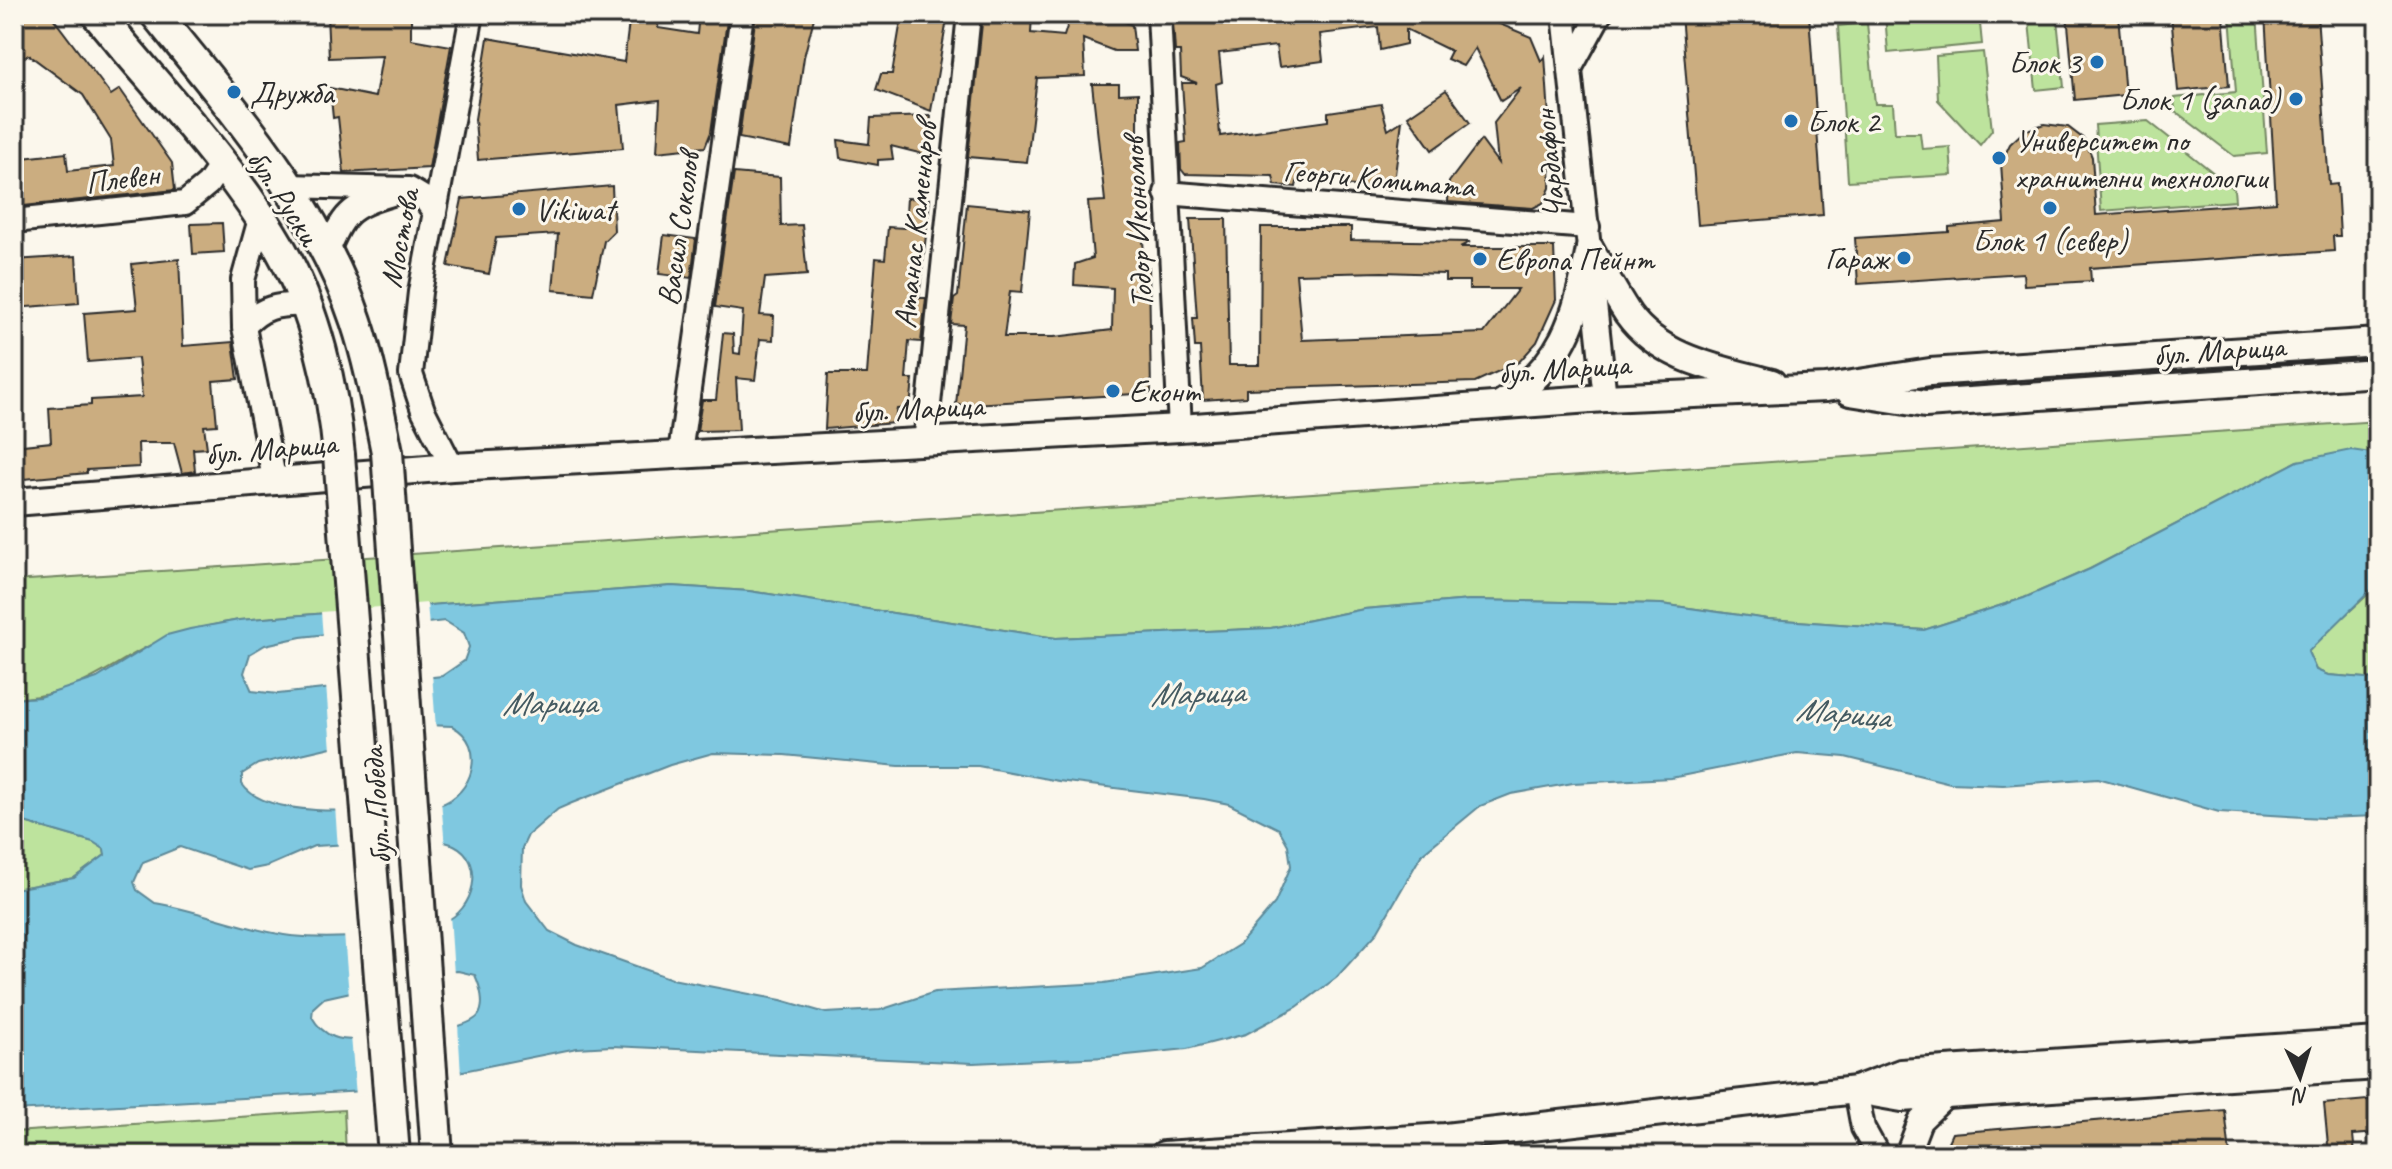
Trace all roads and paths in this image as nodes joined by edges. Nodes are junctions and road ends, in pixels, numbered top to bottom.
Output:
1 (97, 14) edge
2 (156, 14) edge
3 (472, 14) edge
4 (742, 14) edge
5 (969, 14) edge
6 (1159, 14) edge
7 (1549, 14) edge
8 (1600, 14) edge
9 (1566, 25) edge
10 (1571, 68) junction
11 (221, 165) junction
12 (286, 186) junction
13 (409, 189) junction
14 (1166, 193) junction
15 (435, 213) junction
16 (260, 219) junction
17 (14, 221) edge
18 (1589, 238) junction
19 (326, 255) junction
20 (304, 305) junction
21 (244, 327) junction
22 (2378, 342) edge
23 (2378, 373) edge
24 (1826, 388) junction
25 (1795, 389) junction
26 (1605, 398) junction
27 (1497, 406) junction
28 (1180, 428) junction
29 (925, 443) junction
30 (387, 452) joint
31 (680, 453) junction
32 (339, 455) joint
33 (452, 467) junction
34 (275, 483) junction
35 (14, 502) edge
36 (2378, 1041) edge
37 (2378, 1066) edge
38 (1856, 1090) junction
39 (1947, 1095) junction
40 (1446, 1146) edge
41 (394, 1155) edge
42 (437, 1155) edge
43 (1164, 1155) edge
44 (1878, 1155) edge
45 (1907, 1155) edge

1 - 11 main road, бул. Руски
2 - 12 main road, бул. Руски
3 - 15 street, Мостова
4 - 31 street, Васил Соколов
5 - 29 street, Атанас Каменаров
6 - 14 street, Тодор Икономов
7 - 9 street
8 - 10 street
9 - 10 street, Чардафон
10 - 18 street, Чардафон
11 - 16 main road, бул. Руски
11 - 17 street, Плевен
12 - 13 street
12 - 19 main road, бул. Руски
13 - 15 street
13 - 19 street
14 - 18 street, Георги Комитата
14 - 28 street, Тодор Икономов
15 - 33 street, Мостова
16 - 20 main road, бул. Руски
16 - 21 street
18 - 25 street
18 - 26 street, Чардафон
18 - 27 street
19 - 30 main road, бул. Руски
20 - 21 street
20 - 32 main road, бул. Руски
21 - 34 street
22 - 24 street, бул. Марица
23 - 24 street, бул. Марица
24 - 25 street, бул. Марица
25 - 26 street, бул. Марица
26 - 27 street, бул. Марица
27 - 28 street, бул. Марица
28 - 29 street, бул. Марица
29 - 31 street, бул. Марица
30 - 42 main road, бул. Победа, bridge
31 - 33 street, бул. Марица
32 - 41 main road, бул. Победа, bridge
33 - 34 street, бул. Марица
34 - 35 street, бул. Марица
36 - 38 street
37 - 39 street
38 - 39 street
38 - 40 street
38 - 44 street
39 - 45 street
40 - 43 street

